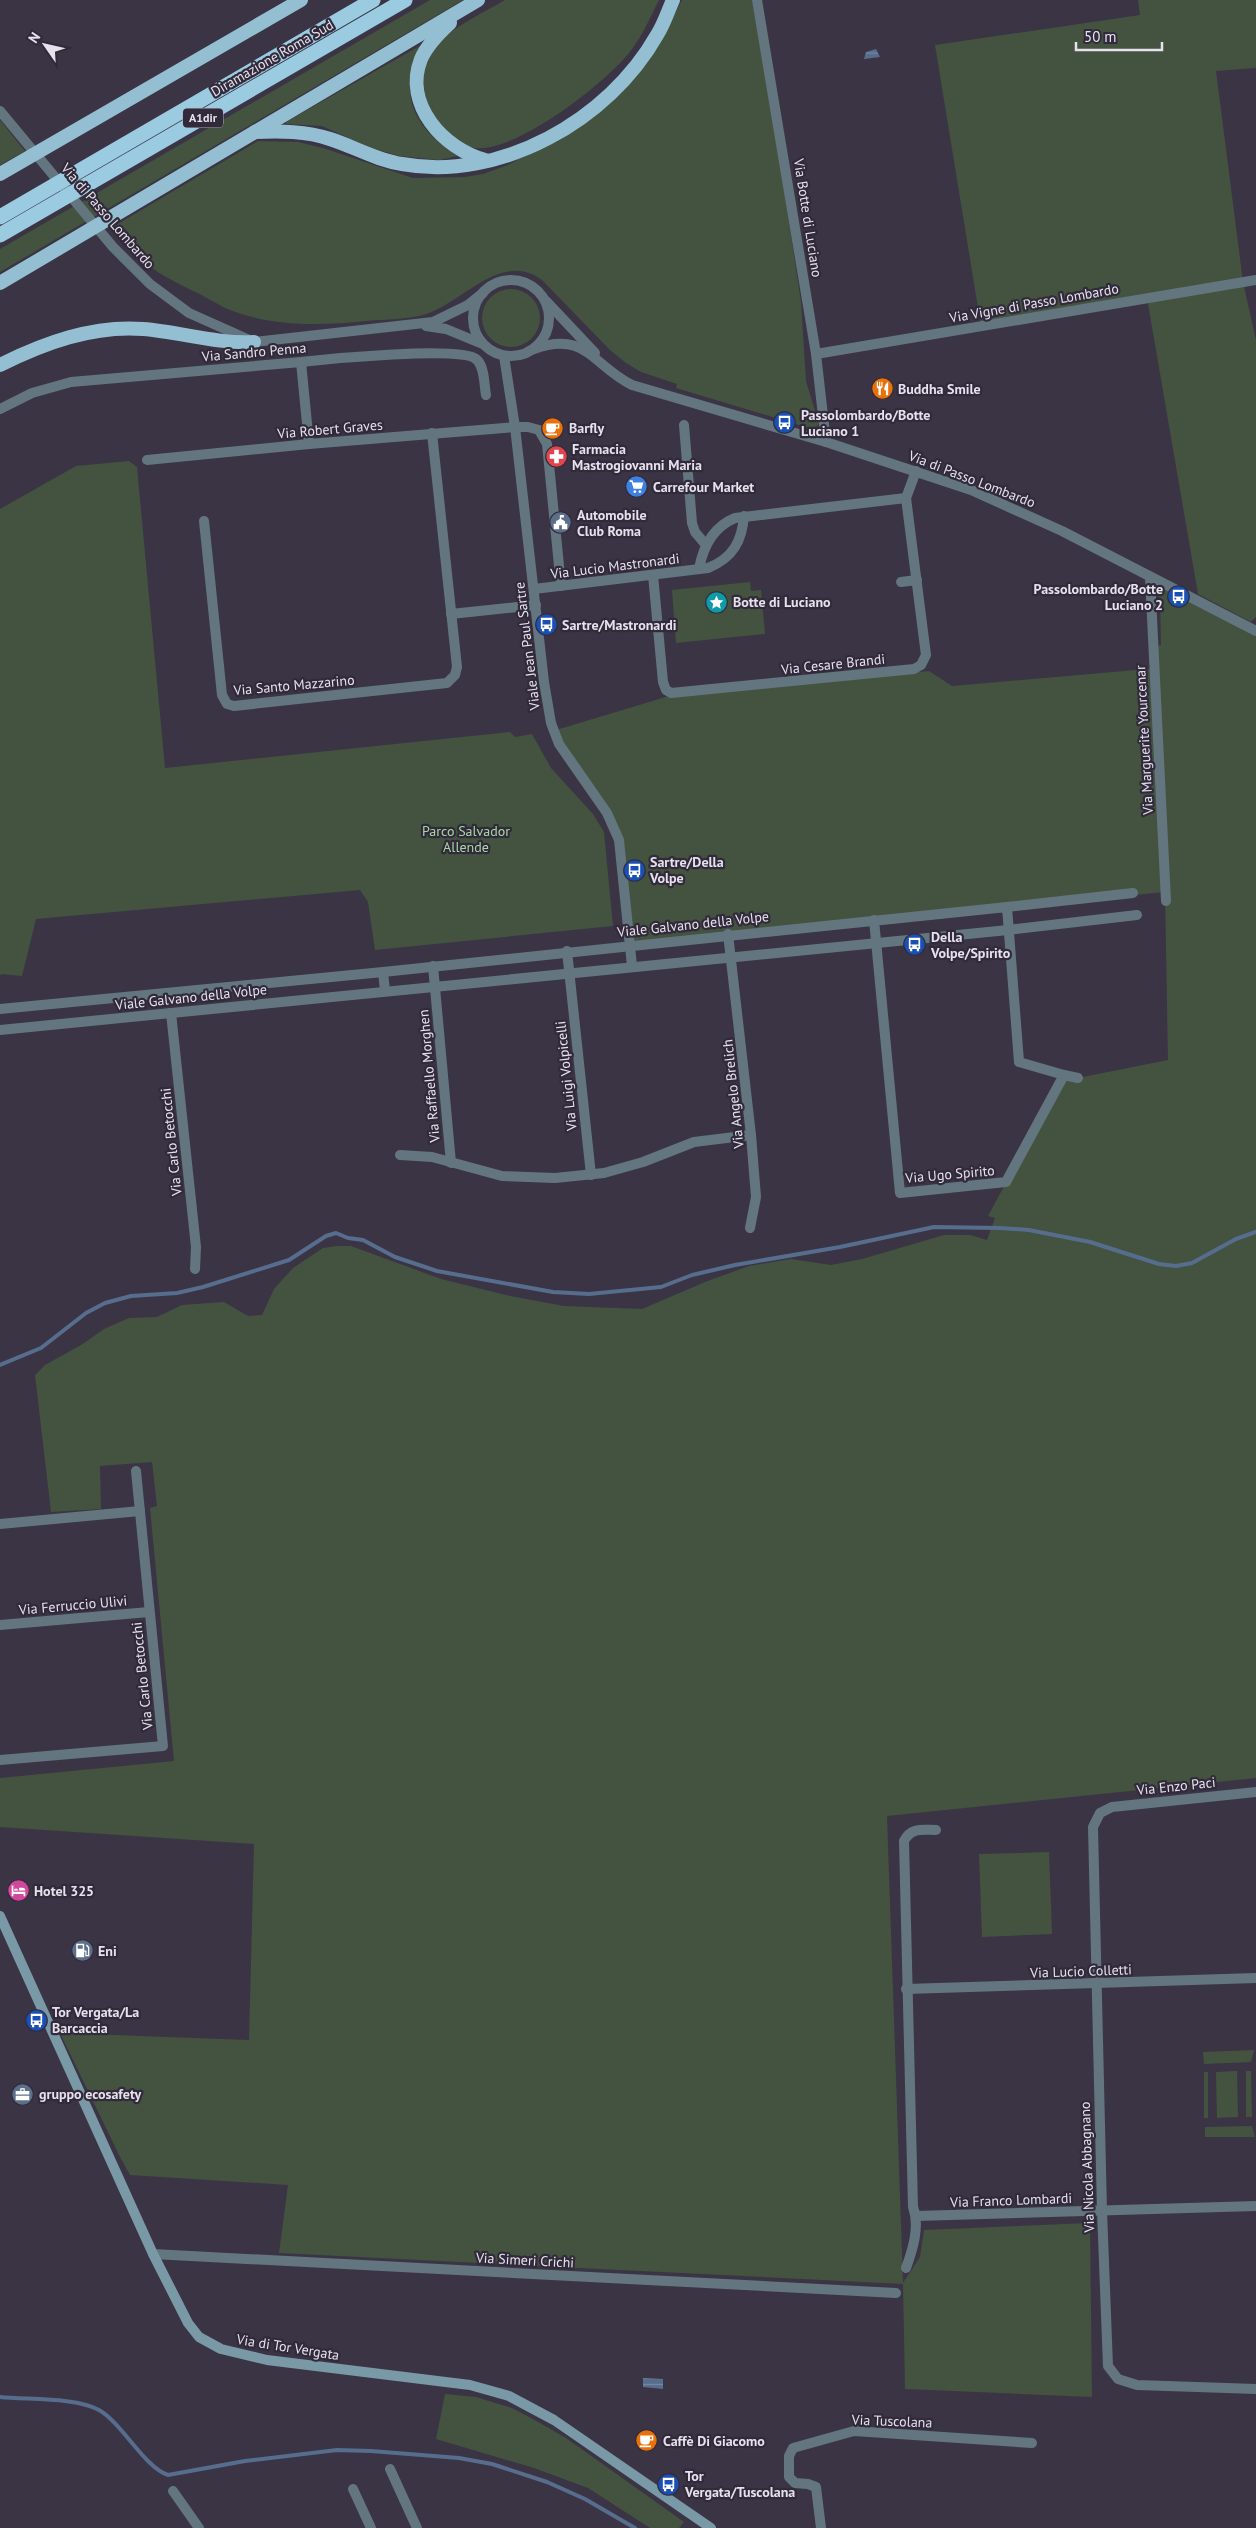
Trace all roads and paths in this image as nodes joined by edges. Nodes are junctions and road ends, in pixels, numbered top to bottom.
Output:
1 (300, 0) edge
2 (373, 0) edge
3 (405, 0) edge
4 (673, 0) edge
5 (758, 0) edge
6 (477, 1) edge
7 (0, 111) edge
8 (254, 132) junction
9 (487, 161) junction
10 (0, 174) edge
11 (0, 217) edge
12 (0, 235) edge
13 (1256, 280) edge
14 (0, 283) edge
15 (482, 293) junction
16 (543, 298) junction
17 (415, 326) junction
18 (254, 342) junction
19 (483, 345) junction
20 (534, 349) junction
21 (816, 354) junction
22 (504, 356) junction
23 (301, 362) junction
24 (0, 365) edge
25 (608, 369) junction
26 (486, 395) dead end
27 (0, 409) edge
28 (684, 425) dead end
29 (515, 427) junction
30 (432, 433) junction
31 (826, 442) junction
32 (309, 444) junction
33 (147, 460) dead end
34 (916, 471) junction
35 (906, 498) junction
36 (744, 516) junction
37 (204, 521) dead end
38 (706, 545) junction
39 (699, 569) junction
40 (653, 575) junction
41 (1150, 577) junction
42 (917, 580) junction
43 (901, 582) dead end
44 (561, 586) junction
45 (534, 589) junction
46 (536, 605) junction
47 (451, 614) junction
48 (1256, 631) edge
49 (1133, 893) dead end
50 (1166, 901) dead end
51 (1007, 907) junction
52 (1137, 915) dead end
53 (874, 920) junction
54 (1008, 930) junction
55 (728, 934) junction
56 (875, 943) junction
57 (630, 944) junction
58 (567, 951) junction
59 (732, 956) junction
60 (433, 966) junction
61 (632, 966) junction
62 (383, 972) junction
63 (569, 973) junction
64 (435, 986) junction
65 (385, 991) junction
66 (0, 1009) edge
67 (171, 1013) junction
68 (0, 1030) edge
69 (1064, 1075) junction
70 (1078, 1078) dead end
71 (752, 1135) junction
72 (400, 1155) dead end
73 (451, 1163) junction
74 (591, 1175) junction
75 (750, 1228) dead end
76 (195, 1269) dead end
77 (136, 1471) dead end
78 (140, 1511) junction
79 (0, 1524) edge
80 (149, 1612) junction
81 (0, 1626) edge
82 (0, 1760) edge
83 (1256, 1792) edge
84 (1100, 1813) joint
85 (936, 1830) dead end
86 (0, 1916) edge
87 (1256, 1978) edge
88 (1096, 1984) junction
89 (906, 1989) junction
90 (1256, 2206) edge
91 (1102, 2211) junction
92 (916, 2216) junction
93 (153, 2254) junction
94 (906, 2268) dead end
95 (896, 2293) dead end
96 (1256, 2389) edge
97 (1032, 2443) dead end
98 (390, 2469) dead end
99 (353, 2489) dead end
100 (173, 2491) dead end
101 (198, 2528) edge
102 (371, 2528) edge
103 (417, 2528) edge
104 (711, 2528) edge
105 (821, 2528) edge

1 - 10 highway
2 - 11 highway, Diramazione Roma Sud / A1dir
3 - 12 highway, Diramazione Roma Sud / A1dir
4 - 9 highway
5 - 21 street, Via Botte di Luciano
6 - 8 highway
6 - 9 highway
7 - 18 street, Via di Passo Lombardo
8 - 9 highway
8 - 14 highway
13 - 21 street, Via Vigne di Passo Lombardo
15 - 16 street
15 - 17 street, Via di Passo Lombardo
15 - 19 street
16 - 20 street
16 - 25 street, Via di Passo Lombardo
17 - 18 street, Via di Passo Lombardo
17 - 19 street, Via di Passo Lombardo
18 - 24 highway
19 - 22 street
20 - 22 street
20 - 25 street, Via di Passo Lombardo
21 - 31 street, Via Botte di Luciano
22 - 29 street, Viale Jean Paul Sartre
23 - 26 street, Via Sandro Penna
23 - 27 street, Via Sandro Penna
23 - 32 street
25 - 31 street, Via di Passo Lombardo
28 - 38 street
29 - 30 street, Via Robert Graves
29 - 44 street, Via Robert Graves
29 - 45 street, Viale Jean Paul Sartre
30 - 32 street, Via Robert Graves
30 - 47 street, Via Santo Mazzarino
31 - 34 street, Via di Passo Lombardo
32 - 33 street, Via Robert Graves
34 - 35 street, Via Cesare Brandi
34 - 41 street, Via di Passo Lombardo
35 - 36 street
35 - 42 street, Via Cesare Brandi
36 - 38 street
36 - 39 street, Via Lucio Mastronardi
37 - 47 street, Via Santo Mazzarino
38 - 39 street
39 - 40 street, Via Lucio Mastronardi
40 - 42 street, Via Cesare Brandi
40 - 44 street, Via Lucio Mastronardi
41 - 48 street, Via di Passo Lombardo
41 - 50 street, Via Marguerite Yourcenar
42 - 43 street
44 - 45 street, Via Lucio Mastronardi
45 - 46 street, Viale Jean Paul Sartre
46 - 47 street
46 - 57 street, Viale Jean Paul Sartre
49 - 51 street, Viale Galvano della Volpe
51 - 53 street, Viale Galvano della Volpe
51 - 54 street
52 - 54 street, Viale Galvano della Volpe
53 - 55 street, Viale Galvano della Volpe
53 - 56 street, Via Ugo Spirito
54 - 56 street, Viale Galvano della Volpe
54 - 69 street
55 - 57 street, Viale Galvano della Volpe
55 - 59 street, Via Angelo Brelich
56 - 59 street, Viale Galvano della Volpe
56 - 69 street, Via Ugo Spirito
57 - 58 street, Viale Galvano della Volpe
57 - 61 street, Viale Jean Paul Sartre
58 - 60 street, Viale Galvano della Volpe
58 - 63 street, Via Luigi Volpicelli
59 - 61 street, Viale Galvano della Volpe
59 - 71 street, Via Angelo Brelich
60 - 62 street, Viale Galvano della Volpe
60 - 64 street, Via Raffaello Morghen
61 - 63 street, Viale Galvano della Volpe
62 - 65 street
62 - 66 street, Viale Galvano della Volpe
63 - 64 street, Viale Galvano della Volpe
63 - 74 street, Via Luigi Volpicelli
64 - 65 street, Viale Galvano della Volpe
64 - 73 street, Via Raffaello Morghen
65 - 67 street, Viale Galvano della Volpe
67 - 68 street, Viale Galvano della Volpe
67 - 76 street, Via Carlo Betocchi
69 - 70 street
71 - 74 street
71 - 75 street, Via Angelo Brelich
72 - 73 street
73 - 74 street
77 - 78 street, Via Carlo Betocchi
78 - 79 street
78 - 80 street, Via Carlo Betocchi
80 - 81 street, Via Ferruccio Ulivi
80 - 82 street, Via Carlo Betocchi
83 - 84 street, Via Enzo Paci
84 - 88 street, Via Nicola Abbagnano
85 - 89 street
86 - 93 main road, Via di Tor Vergata
87 - 88 street, Via Lucio Colletti
88 - 89 street, Via Lucio Colletti
88 - 91 street, Via Nicola Abbagnano
89 - 92 street
90 - 91 street, Via Franco Lombardi
91 - 92 street, Via Franco Lombardi
91 - 96 street, Via Nicola Abbagnano
92 - 94 street
93 - 95 street, Via Simeri Crichi
93 - 104 main road, Via di Tor Vergata
97 - 105 street, Via Tuscolana
98 - 103 street
99 - 102 street
100 - 101 street

